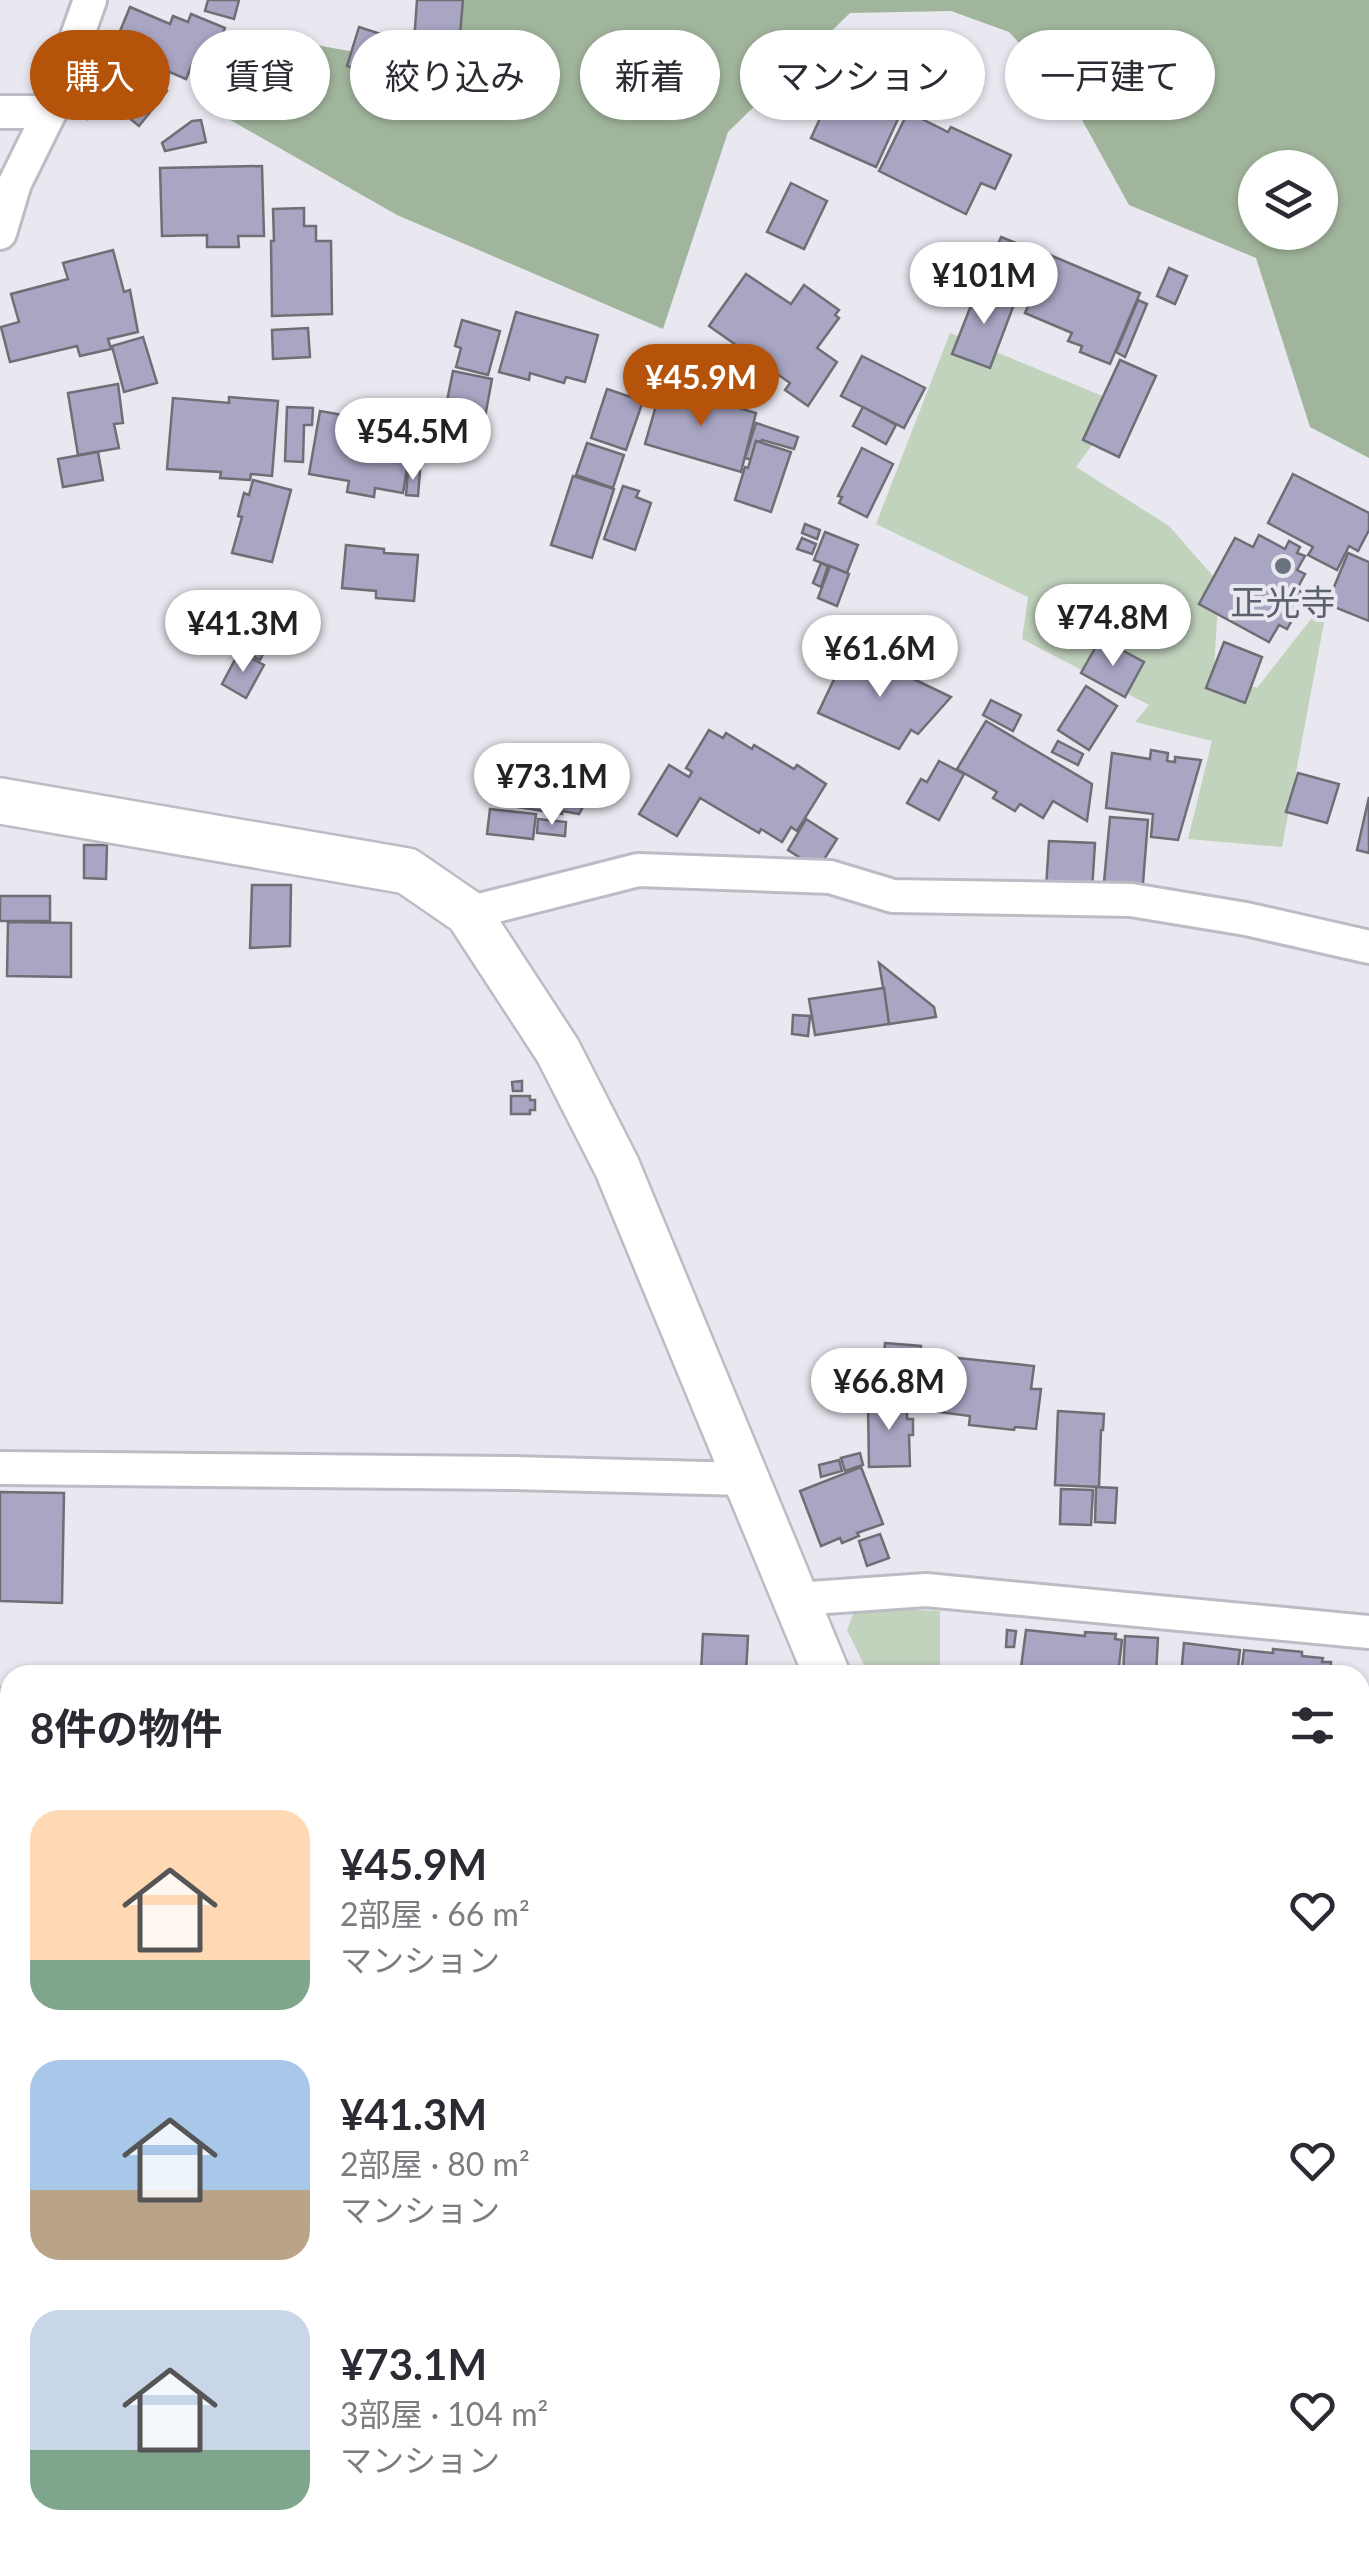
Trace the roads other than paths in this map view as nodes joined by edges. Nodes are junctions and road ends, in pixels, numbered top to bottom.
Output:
1 (90, 0) edge
2 (79, 30) edge
3 (0, 112) edge
4 (30, 112) edge
5 (46, 120) edge
6 (0, 233) edge
7 (0, 801) edge
8 (468, 913) junction
9 (1369, 947) edge
10 (0, 1468) edge
11 (745, 1479) junction
12 (797, 1599) junction
13 (1369, 1632) edge
14 (823, 1665) edge

1 - 2 street
3 - 4 street
5 - 6 street
7 - 8 street
8 - 9 street
8 - 11 street
10 - 11 street
11 - 12 street
12 - 13 street
12 - 14 street

